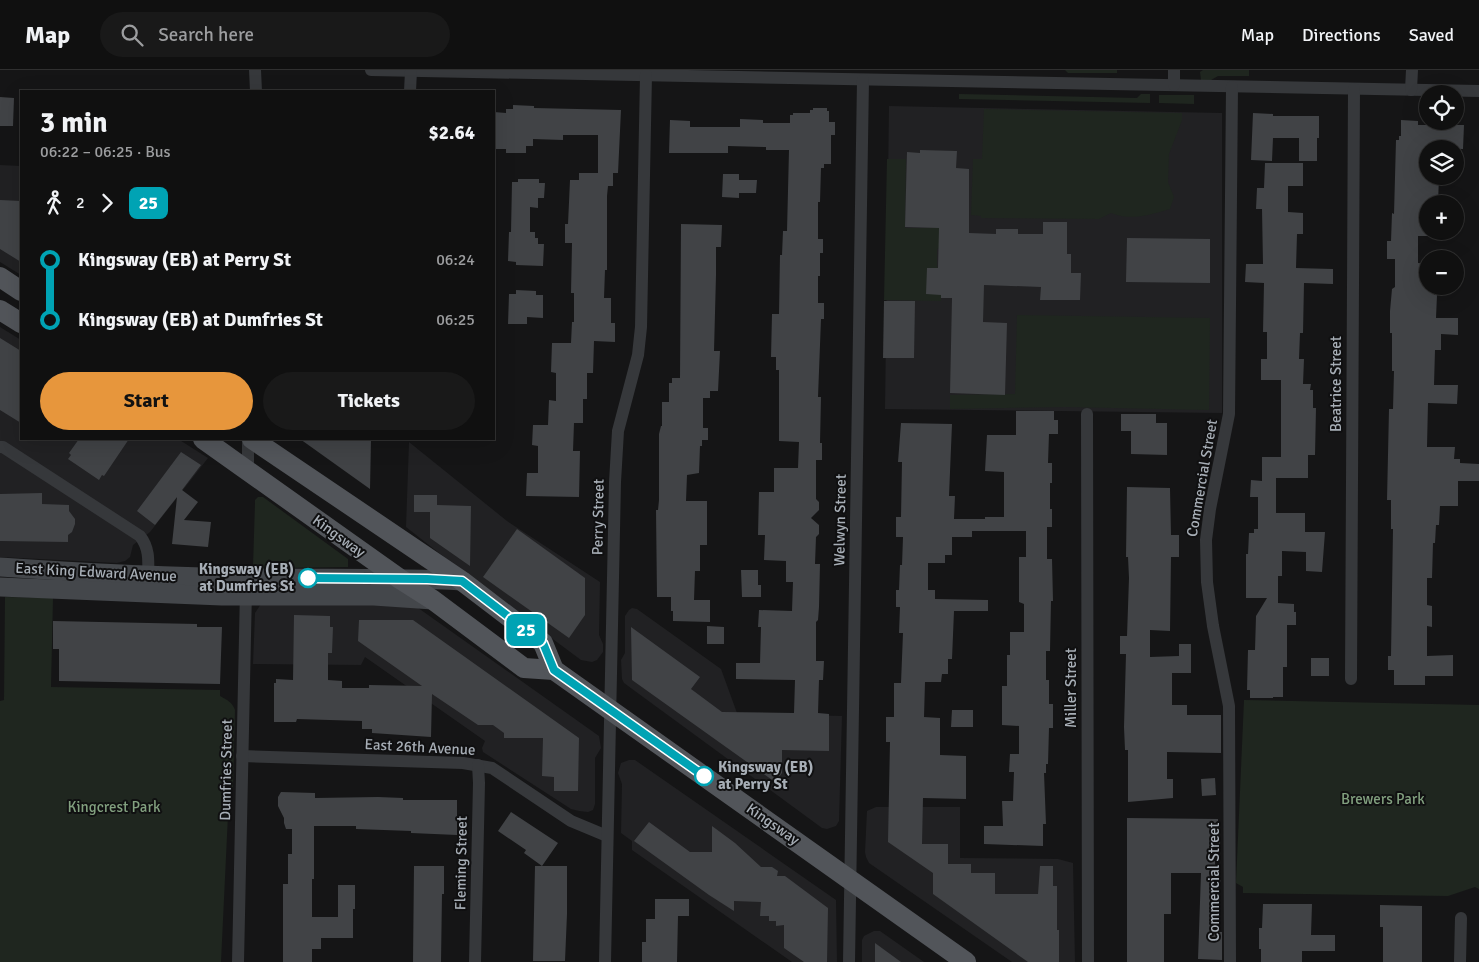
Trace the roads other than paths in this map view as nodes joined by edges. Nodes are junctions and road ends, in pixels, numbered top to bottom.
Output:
1 (255, 70) edge
2 (371, 70) edge
3 (1174, 70) edge
4 (1412, 70) edge
5 (411, 71) edge
6 (484, 71) edge
7 (801, 74) edge
8 (646, 75) junction
9 (939, 75) edge
10 (863, 80) junction
11 (1174, 86) junction
12 (1232, 86) junction
13 (1354, 89) junction
14 (256, 90) edge
15 (410, 90) edge
16 (1411, 90) junction
17 (1479, 91) edge
18 (0, 277) edge
19 (20, 290) edge
20 (0, 310) edge
21 (20, 322) edge
22 (1087, 414) dead end
23 (203, 440) edge
24 (248, 440) edge
25 (253, 440) edge
26 (0, 447) edge
27 (248, 470) junction
28 (0, 567) edge
29 (400, 579) junction
30 (462, 581) junction
31 (148, 584) junction
32 (0, 587) edge
33 (246, 587) junction
34 (432, 600) junction
35 (554, 670) junction
36 (1350, 679) dead end
37 (610, 709) junction
38 (242, 756) junction
39 (478, 765) junction
40 (607, 836) junction
41 (851, 880) junction
42 (1461, 918) dead end
43 (238, 962) edge
44 (475, 962) edge
45 (605, 962) edge
46 (849, 962) edge
47 (966, 962) edge
48 (1088, 962) edge
49 (1230, 962) edge
50 (1460, 962) edge

1 - 14 street
2 - 5 street
3 - 11 street
4 - 16 street
5 - 6 street
5 - 15 street
6 - 8 street
7 - 8 street
7 - 10 street
8 - 37 street, Perry Street
9 - 10 street
9 - 11 street
10 - 41 street, Welwyn Street
11 - 12 street
12 - 13 street
12 - 49 street, Commercial Street
13 - 16 street
13 - 36 street, Beatrice Street
16 - 17 street
18 - 19 main road
20 - 21 main road
22 - 48 street, Miller Street
23 - 27 main road, Kingsway
24 - 27 street
25 - 30 main road, Kingsway
26 - 31 street
27 - 29 main road, Kingsway
28 - 31 main road, East King Edward Avenue
29 - 30 main road, East King Edward Avenue
29 - 33 main road, East King Edward Avenue
29 - 34 main road, Kingsway
30 - 35 main road, Kingsway
31 - 32 main road, East King Edward Avenue
31 - 33 main road, East King Edward Avenue
33 - 34 main road, East King Edward Avenue
33 - 38 street, Dumfries Street
34 - 35 main road, Kingsway
35 - 37 main road, Kingsway
37 - 40 street, Perry Street
37 - 41 main road, Kingsway
38 - 39 street, East 26th Avenue
38 - 43 street, Dumfries Street
39 - 40 street, East 26th Avenue
39 - 44 street, Fleming Street
40 - 45 street, Perry Street
41 - 46 street, Welwyn Street
41 - 47 main road, Kingsway
42 - 50 street

